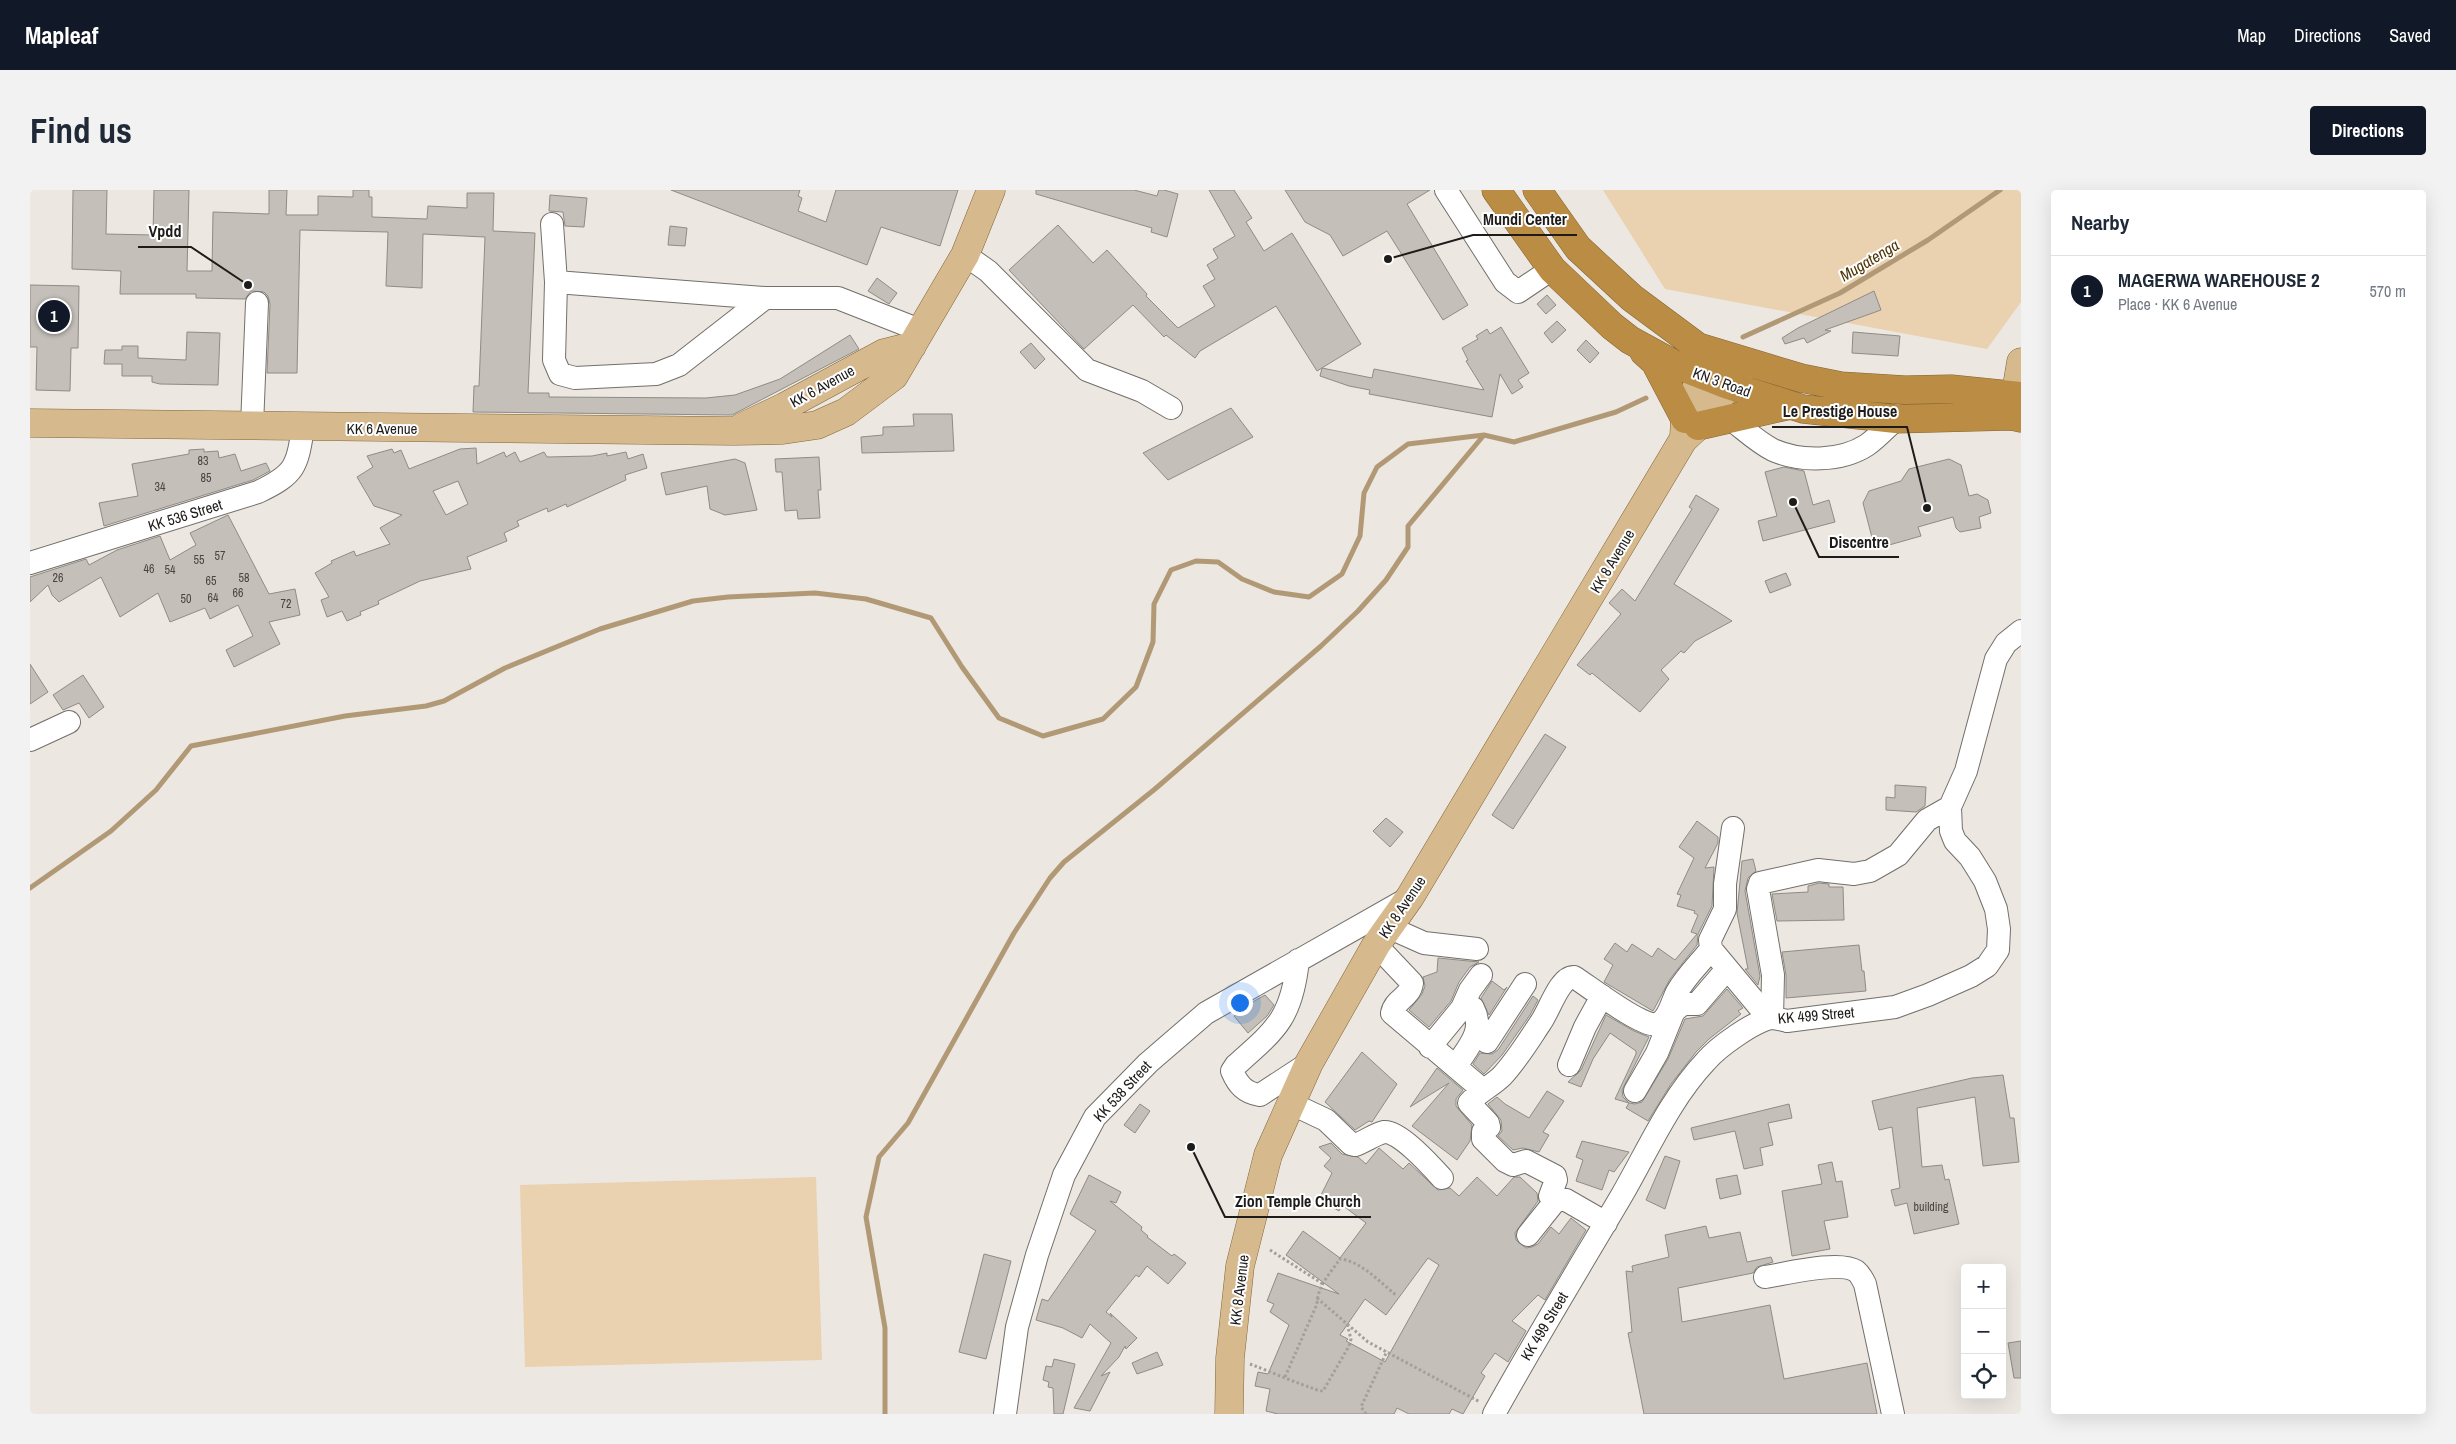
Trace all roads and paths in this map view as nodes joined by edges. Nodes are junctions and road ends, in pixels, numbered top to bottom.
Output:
1 (991, 190) edge
2 (1446, 190) edge
3 (1496, 190) edge
4 (1537, 190) edge
5 (552, 224) dead end
6 (965, 255) junction
7 (1552, 268) junction
8 (556, 282) junction
9 (765, 298) junction
10 (257, 303) dead end
11 (917, 338) junction
12 (1630, 340) junction
13 (1698, 347) junction
14 (1746, 362) junction
15 (2021, 362) edge
16 (1701, 375) junction
17 (1728, 385) junction
18 (1787, 406) junction
19 (2017, 406) edge
20 (1172, 408) dead end
21 (1728, 418) junction
22 (1896, 419) junction
23 (30, 423) edge
24 (252, 426) junction
25 (303, 428) junction
26 (1689, 428) junction
27 (30, 563) edge
28 (2021, 631) edge
29 (69, 722) dead end
30 (30, 740) edge
31 (1950, 807) junction
32 (1733, 828) dead end
33 (1410, 898) junction
34 (1382, 936) junction
35 (1477, 949) dead end
36 (1711, 949) junction
37 (1298, 960) junction
38 (1727, 968) junction
39 (1482, 975) dead end
40 (1525, 984) dead end
41 (1602, 996) junction
42 (1468, 1007) junction
43 (1772, 1018) junction
44 (1486, 1035) junction
45 (1430, 1047) junction
46 (1309, 1063) junction
47 (1512, 1064) junction
48 (1569, 1065) dead end
49 (1456, 1066) junction
50 (1484, 1090) junction
51 (1635, 1091) dead end
52 (1290, 1103) junction
53 (1442, 1178) dead end
54 (1556, 1200) junction
55 (1606, 1223) junction
56 (1528, 1235) dead end
57 (1270, 1250) dead end
58 (1765, 1277) dead end
59 (1323, 1284) junction
60 (1397, 1296) dead end
61 (1317, 1298) junction
62 (1346, 1322) junction
63 (1387, 1351) junction
64 (1230, 1358) junction
65 (1285, 1377) junction
66 (1493, 1413) edge
67 (1005, 1414) edge
68 (1228, 1414) edge
69 (1366, 1414) edge
70 (1893, 1414) edge

1 - 6 main road, KK 6 Avenue
2 - 7 street
3 - 7 highway, KN 3 Road
4 - 13 highway, KN 3 Road
5 - 8 street
6 - 11 main road, KK 6 Avenue
6 - 20 street
7 - 12 highway, KN 3 Road
8 - 9 street
8 - 9 street
9 - 11 street
10 - 24 street
11 - 25 main road, KK 6 Avenue
12 - 16 highway, KN 3 Road
12 - 26 highway
13 - 14 highway, KN 3 Road
13 - 16 main road, KK 8 Avenue
14 - 17 main road, KK 8 Avenue
14 - 19 highway, KN 3 Road
15 - 19 main road
16 - 17 highway, KN 3 Road
16 - 26 main road, KK 8 Avenue
17 - 18 highway, KN 3 Road
17 - 26 main road, KK 8 Avenue
18 - 21 highway
18 - 22 highway, KN 3 Road
19 - 22 highway, KN 3 Road
21 - 22 street
21 - 26 highway
23 - 24 main road, KK 6 Avenue
24 - 25 main road, KK 6 Avenue
25 - 27 street, KK 536 Street
26 - 33 main road, KK 8 Avenue
28 - 31 street
29 - 30 street
31 - 43 street
31 - 43 street, KK 499 Street
32 - 36 street
33 - 34 main road, KK 8 Avenue
33 - 37 street, KK 538 Street
34 - 35 street
34 - 45 street
34 - 46 main road, KK 8 Avenue
36 - 38 street
36 - 41 street
37 - 46 street
37 - 67 street, KK 538 Street
38 - 43 street
38 - 51 street
39 - 42 street
40 - 44 street
41 - 47 street
41 - 48 street
42 - 44 street
42 - 45 street
43 - 55 street, KK 499 Street
44 - 47 street
44 - 49 street
45 - 49 street
46 - 52 main road, KK 8 Avenue
47 - 50 street
49 - 50 street
50 - 54 street
52 - 53 street
52 - 64 main road, KK 8 Avenue
54 - 55 street
54 - 56 street
55 - 66 street, KK 499 Street
57 - 59 path
58 - 70 street
59 - 60 path
59 - 61 path
61 - 62 path
61 - 65 path
62 - 63 path
62 - 65 path
63 - 66 path
63 - 69 path
64 - 65 path
64 - 68 main road, KK 8 Avenue

